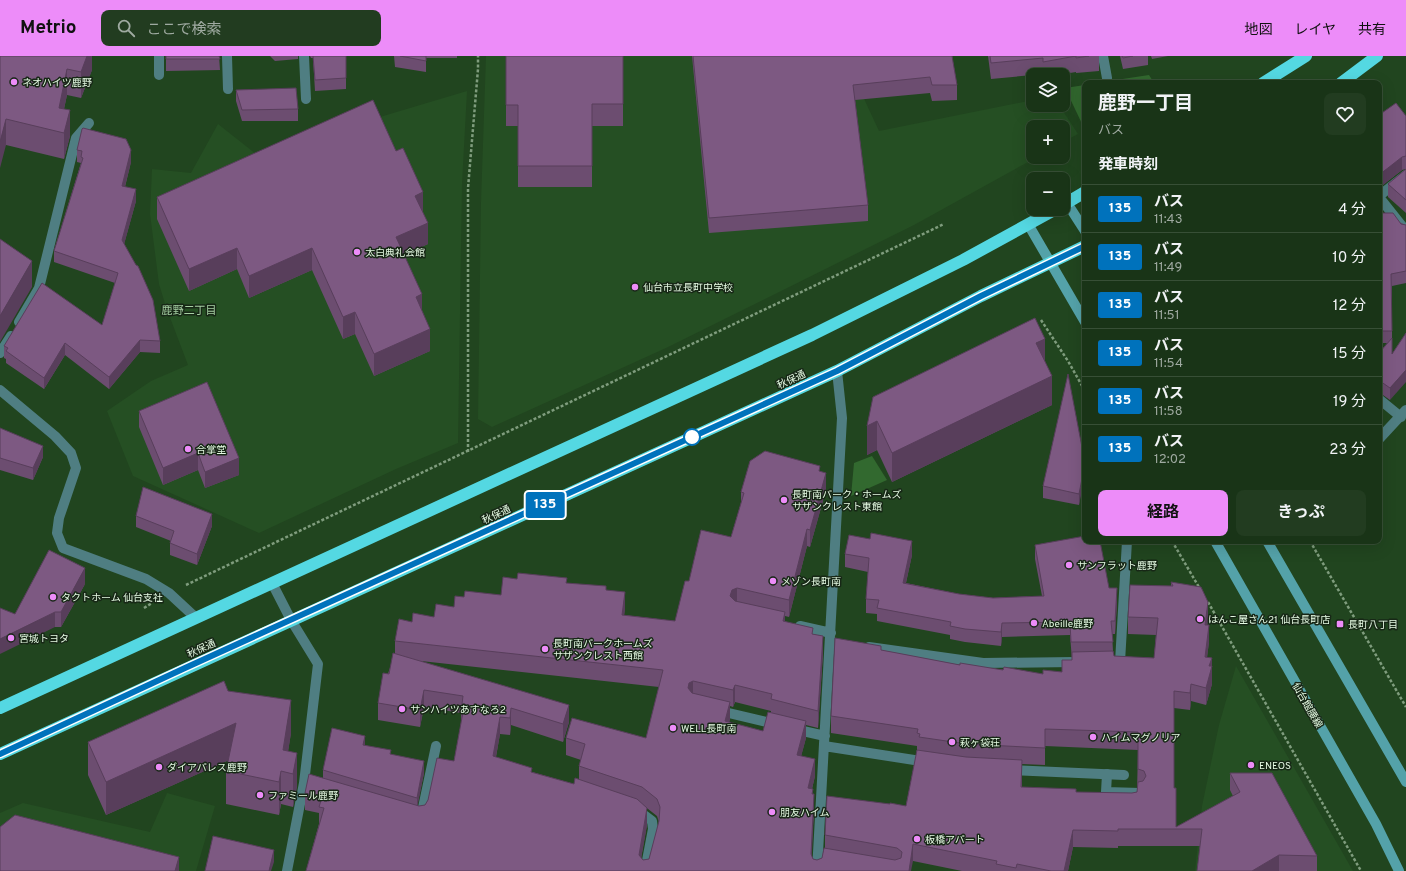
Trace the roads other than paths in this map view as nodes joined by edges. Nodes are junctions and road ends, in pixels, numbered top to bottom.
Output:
1 (159, 56) edge
2 (227, 56) edge
3 (304, 56) edge
4 (1103, 56) edge
5 (1306, 56) edge
6 (1377, 56) edge
7 (159, 76) dead end
8 (1107, 78) dead end
9 (1267, 80) edge
10 (1345, 80) edge
11 (228, 89) dead end
12 (306, 98) dead end
13 (89, 123) dead end
14 (1406, 175) edge
15 (1082, 194) edge
16 (1382, 195) edge
17 (1070, 201) edge
18 (1382, 201) edge
19 (1070, 211) edge
20 (1043, 216) edge
21 (1028, 224) junction
22 (1082, 227) edge
23 (1406, 231) edge
24 (1082, 247) edge
25 (1050, 263) junction
26 (1082, 317) edge
27 (0, 352) edge
28 (837, 371) junction
29 (0, 390) edge
30 (1382, 401) edge
31 (1403, 413) edge
32 (1382, 436) edge
33 (1128, 544) edge
34 (1217, 544) edge
35 (1269, 544) edge
36 (272, 583) junction
37 (196, 618) junction
38 (291, 620) junction
39 (787, 624) edge
40 (833, 640) junction
41 (861, 646) edge
42 (1082, 662) edge
43 (1105, 662) edge
44 (0, 708) edge
45 (709, 708) edge
46 (825, 741) junction
47 (436, 746) dead end
48 (0, 754) edge
49 (934, 763) edge
50 (997, 769) edge
51 (1107, 774) junction
52 (1124, 775) dead end
53 (1406, 782) edge
54 (1140, 793) edge
55 (624, 805) edge
56 (409, 815) edge
57 (287, 871) edge
58 (645, 871) edge
59 (817, 871) edge
60 (1399, 871) edge

1 - 7 street
2 - 11 street
3 - 12 street
4 - 8 street
5 - 9 highway
6 - 10 highway
13 - 27 street
14 - 16 street
15 - 17 highway
18 - 23 street
19 - 22 main road
20 - 21 highway
21 - 25 main road
21 - 36 highway
24 - 25 highway, 秋保通
25 - 26 main road
25 - 28 highway, 秋保通
28 - 38 highway, 秋保通
28 - 40 street
29 - 37 street
30 - 31 street
31 - 32 street
33 - 43 street
34 - 60 main road, 仙台館腰線
35 - 53 main road
36 - 37 highway
36 - 38 street
37 - 44 highway
38 - 48 highway, 秋保通
38 - 57 street
39 - 40 street
40 - 46 street
41 - 42 street
45 - 46 street
46 - 49 street
46 - 59 street
47 - 56 street
50 - 51 street
51 - 52 street
51 - 54 street
55 - 58 street

